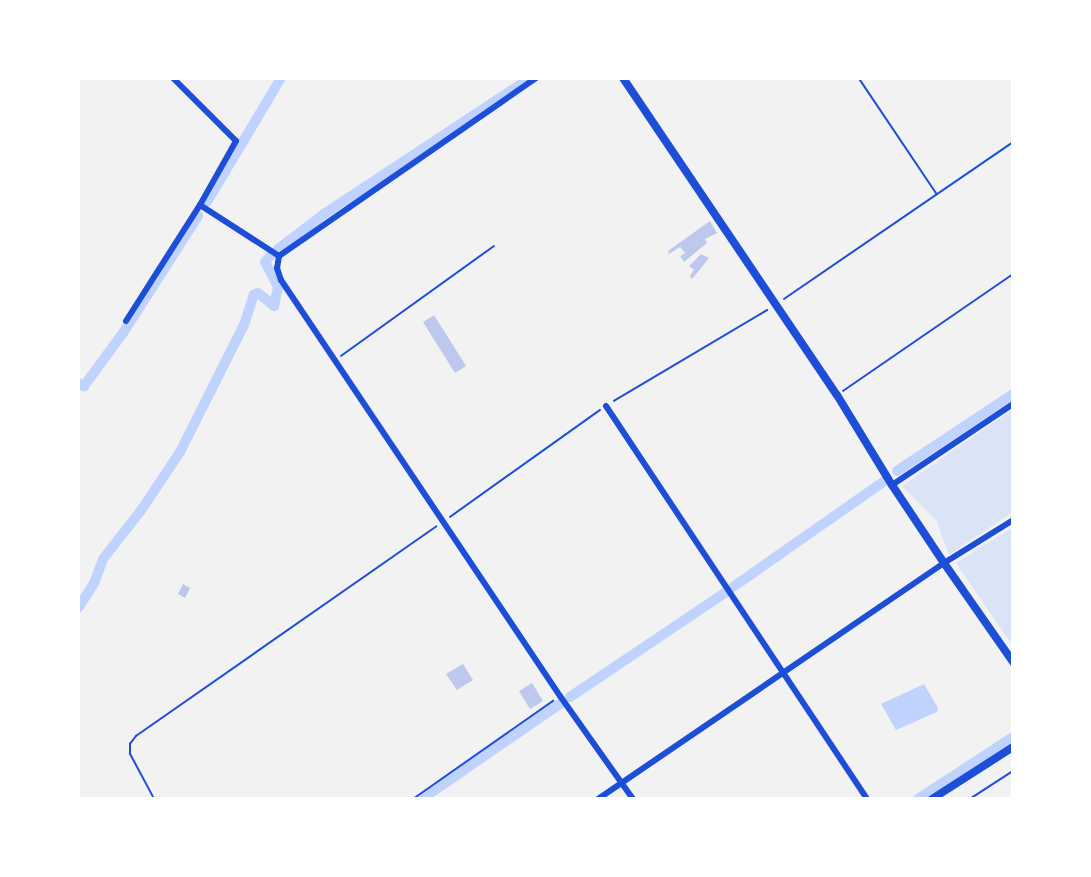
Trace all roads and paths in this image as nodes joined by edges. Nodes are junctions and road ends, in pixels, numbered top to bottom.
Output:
1 (173, 78) edge
2 (536, 78) edge
3 (624, 78) edge
4 (859, 78) edge
5 (1013, 142) edge
6 (937, 194) junction
7 (200, 205) junction
8 (494, 246) dead end
9 (279, 256) junction
10 (1013, 274) edge
11 (776, 304) junction
12 (126, 321) dead end
13 (336, 360) junction
14 (837, 395) junction
15 (1013, 404) edge
16 (606, 406) junction
17 (892, 485) junction
18 (1013, 520) edge
19 (445, 521) junction
20 (944, 563) junction
21 (1013, 662) edge
22 (784, 671) junction
23 (560, 696) junction
24 (1013, 747) edge
25 (1013, 771) edge
26 (622, 782) junction
27 (154, 799) edge
28 (413, 799) edge
29 (598, 799) edge
30 (633, 799) edge
31 (867, 799) edge
32 (932, 799) edge
33 (970, 799) edge

1 - 7 street
2 - 9 street
3 - 11 street
4 - 6 path
5 - 6 path
6 - 11 path
7 - 9 street
7 - 12 street
8 - 13 path
9 - 13 street
10 - 14 path
11 - 14 street
11 - 16 path
13 - 19 street
14 - 17 street
15 - 17 street
16 - 19 path
16 - 22 street
17 - 20 street
18 - 20 street
19 - 23 street
19 - 27 path
20 - 21 street
20 - 22 street
22 - 26 street
22 - 31 street
23 - 26 street
23 - 28 path
24 - 32 street
25 - 33 path
26 - 29 street
26 - 30 street

